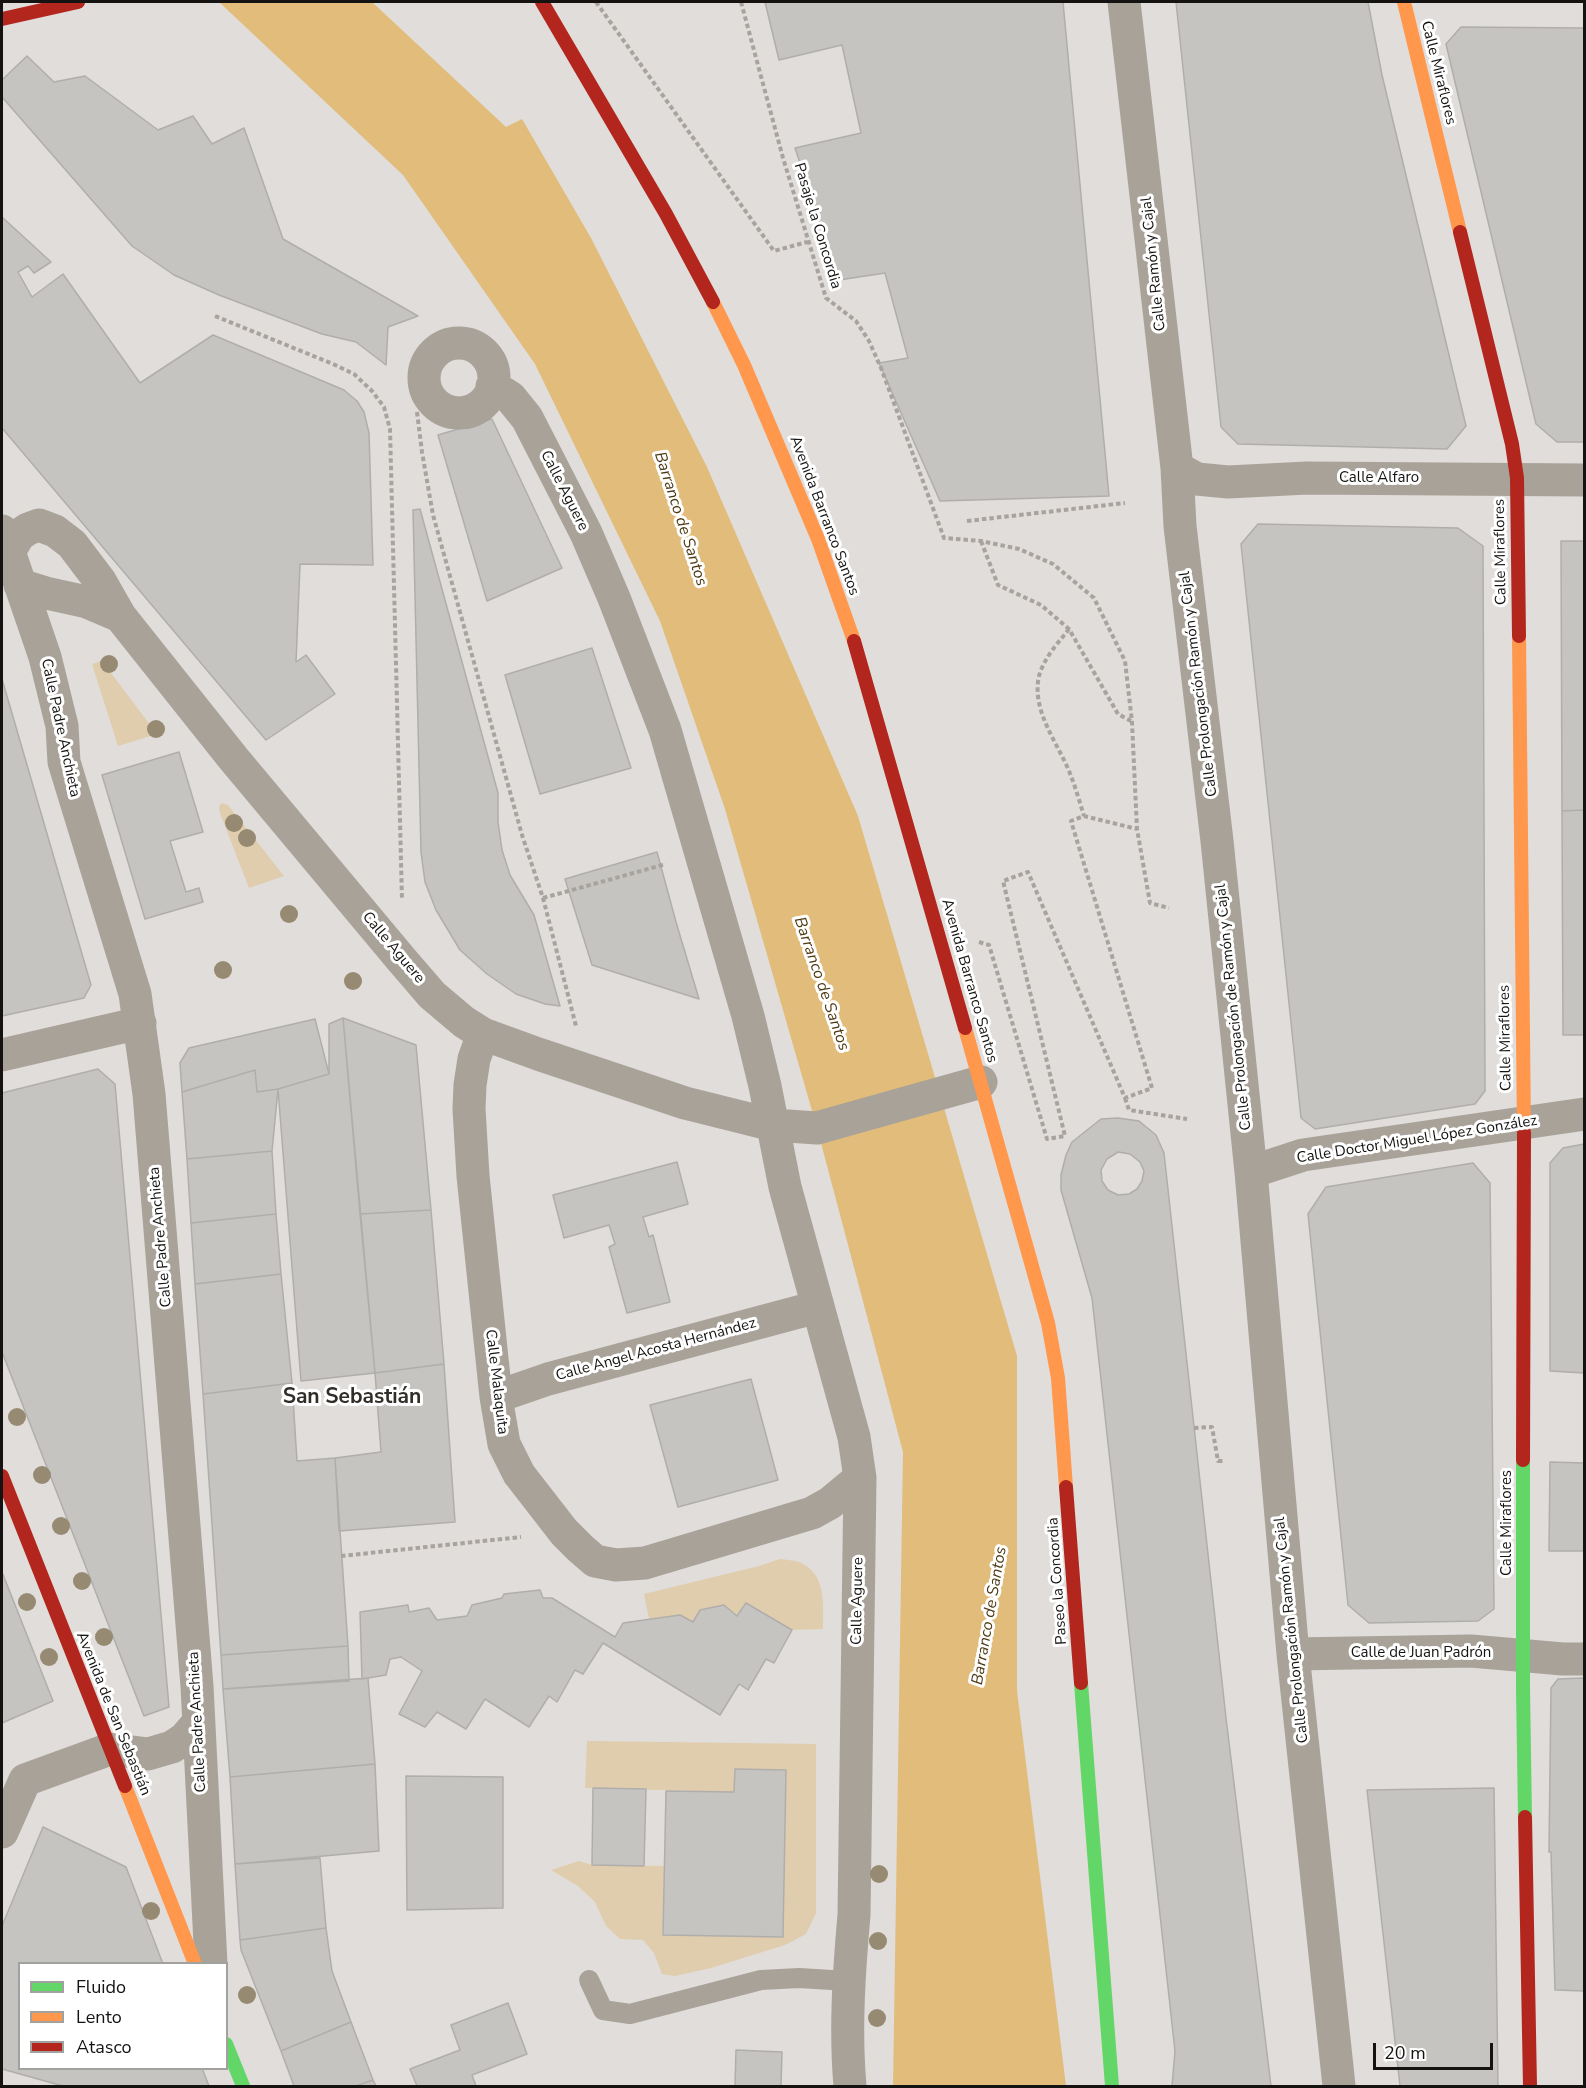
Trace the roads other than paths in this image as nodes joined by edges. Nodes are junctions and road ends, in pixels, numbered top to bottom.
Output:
1 (78, 2) edge
2 (542, 2) edge
3 (1124, 2) edge
4 (1404, 2) edge
5 (2, 19) edge
6 (492, 386) dead end
7 (1177, 468) junction
8 (1517, 478) junction
9 (1584, 480) edge
10 (1180, 526) joint
11 (5, 542) edge
12 (20, 585) junction
13 (120, 616) junction
14 (1217, 841) joint
15 (140, 1023) junction
16 (483, 1034) junction
17 (2, 1055) edge
18 (981, 1082) junction
19 (1584, 1114) edge
20 (1524, 1124) junction
21 (773, 1125) junction
22 (1251, 1172) junction
23 (817, 1307) junction
24 (496, 1396) junction
25 (2, 1476) edge
26 (860, 1478) junction
27 (1293, 1654) junction
28 (1523, 1656) junction
29 (1584, 1659) edge
30 (198, 1723) junction
31 (110, 1749) junction
32 (14, 1776) edge
33 (2, 1832) edge
34 (194, 1962) edge
35 (211, 1962) edge
36 (589, 1980) dead end
37 (848, 1982) junction
38 (228, 2049) edge
39 (243, 2086) edge
40 (850, 2086) edge
41 (1113, 2086) edge
42 (1339, 2086) edge
43 (1530, 2086) edge

1 - 5 street
2 - 18 street, Avenida Barranco Santos
3 - 7 street, Calle Ramón y Cajal
4 - 8 street, Calle Miraflores
6 - 21 street, Calle Aguere
7 - 8 street, Calle Alfaro
7 - 10 street, Calle Ramón y Cajal
8 - 9 street, Calle Alfaro
8 - 20 street, Calle Miraflores
10 - 14 street, Calle Prolongación Ramón y Cajal
11 - 12 street, Calle Padre Anchieta
11 - 13 street, Calle Aguere
12 - 13 street, Calle Aguere
12 - 15 street, Calle Padre Anchieta
13 - 16 street, Calle Aguere
14 - 22 street, Calle Prolongación de Ramón y Cajal
15 - 17 street
15 - 30 street, Calle Padre Anchieta
16 - 21 street, Calle Aguere
16 - 24 street, Calle Malaquita
18 - 21 street
18 - 41 street, Paseo la Concordia
19 - 20 street, Calle Doctor Miguel López González
20 - 22 street, Calle Doctor Miguel López González
20 - 28 street, Calle Miraflores
21 - 23 street, Calle Aguere
22 - 27 street, Calle Prolongación Ramón y Cajal
23 - 24 street, Calle Angel Acosta Hernández
23 - 26 street, Calle Aguere
24 - 26 street, Calle Malaquita
25 - 31 street, Avenida de San Sebastián
26 - 37 street, Calle Aguere
27 - 28 street, Calle de Juan Padrón
27 - 42 street, Calle Prolongación Ramón y Cajal
28 - 29 street, Calle de Juan Padrón
28 - 43 street, Calle Miraflores
30 - 31 street
30 - 35 street, Calle Padre Anchieta
31 - 32 street
31 - 34 street, Avenida de San Sebastián
32 - 33 street
36 - 37 lane
37 - 40 street, Calle Aguere
38 - 39 street

